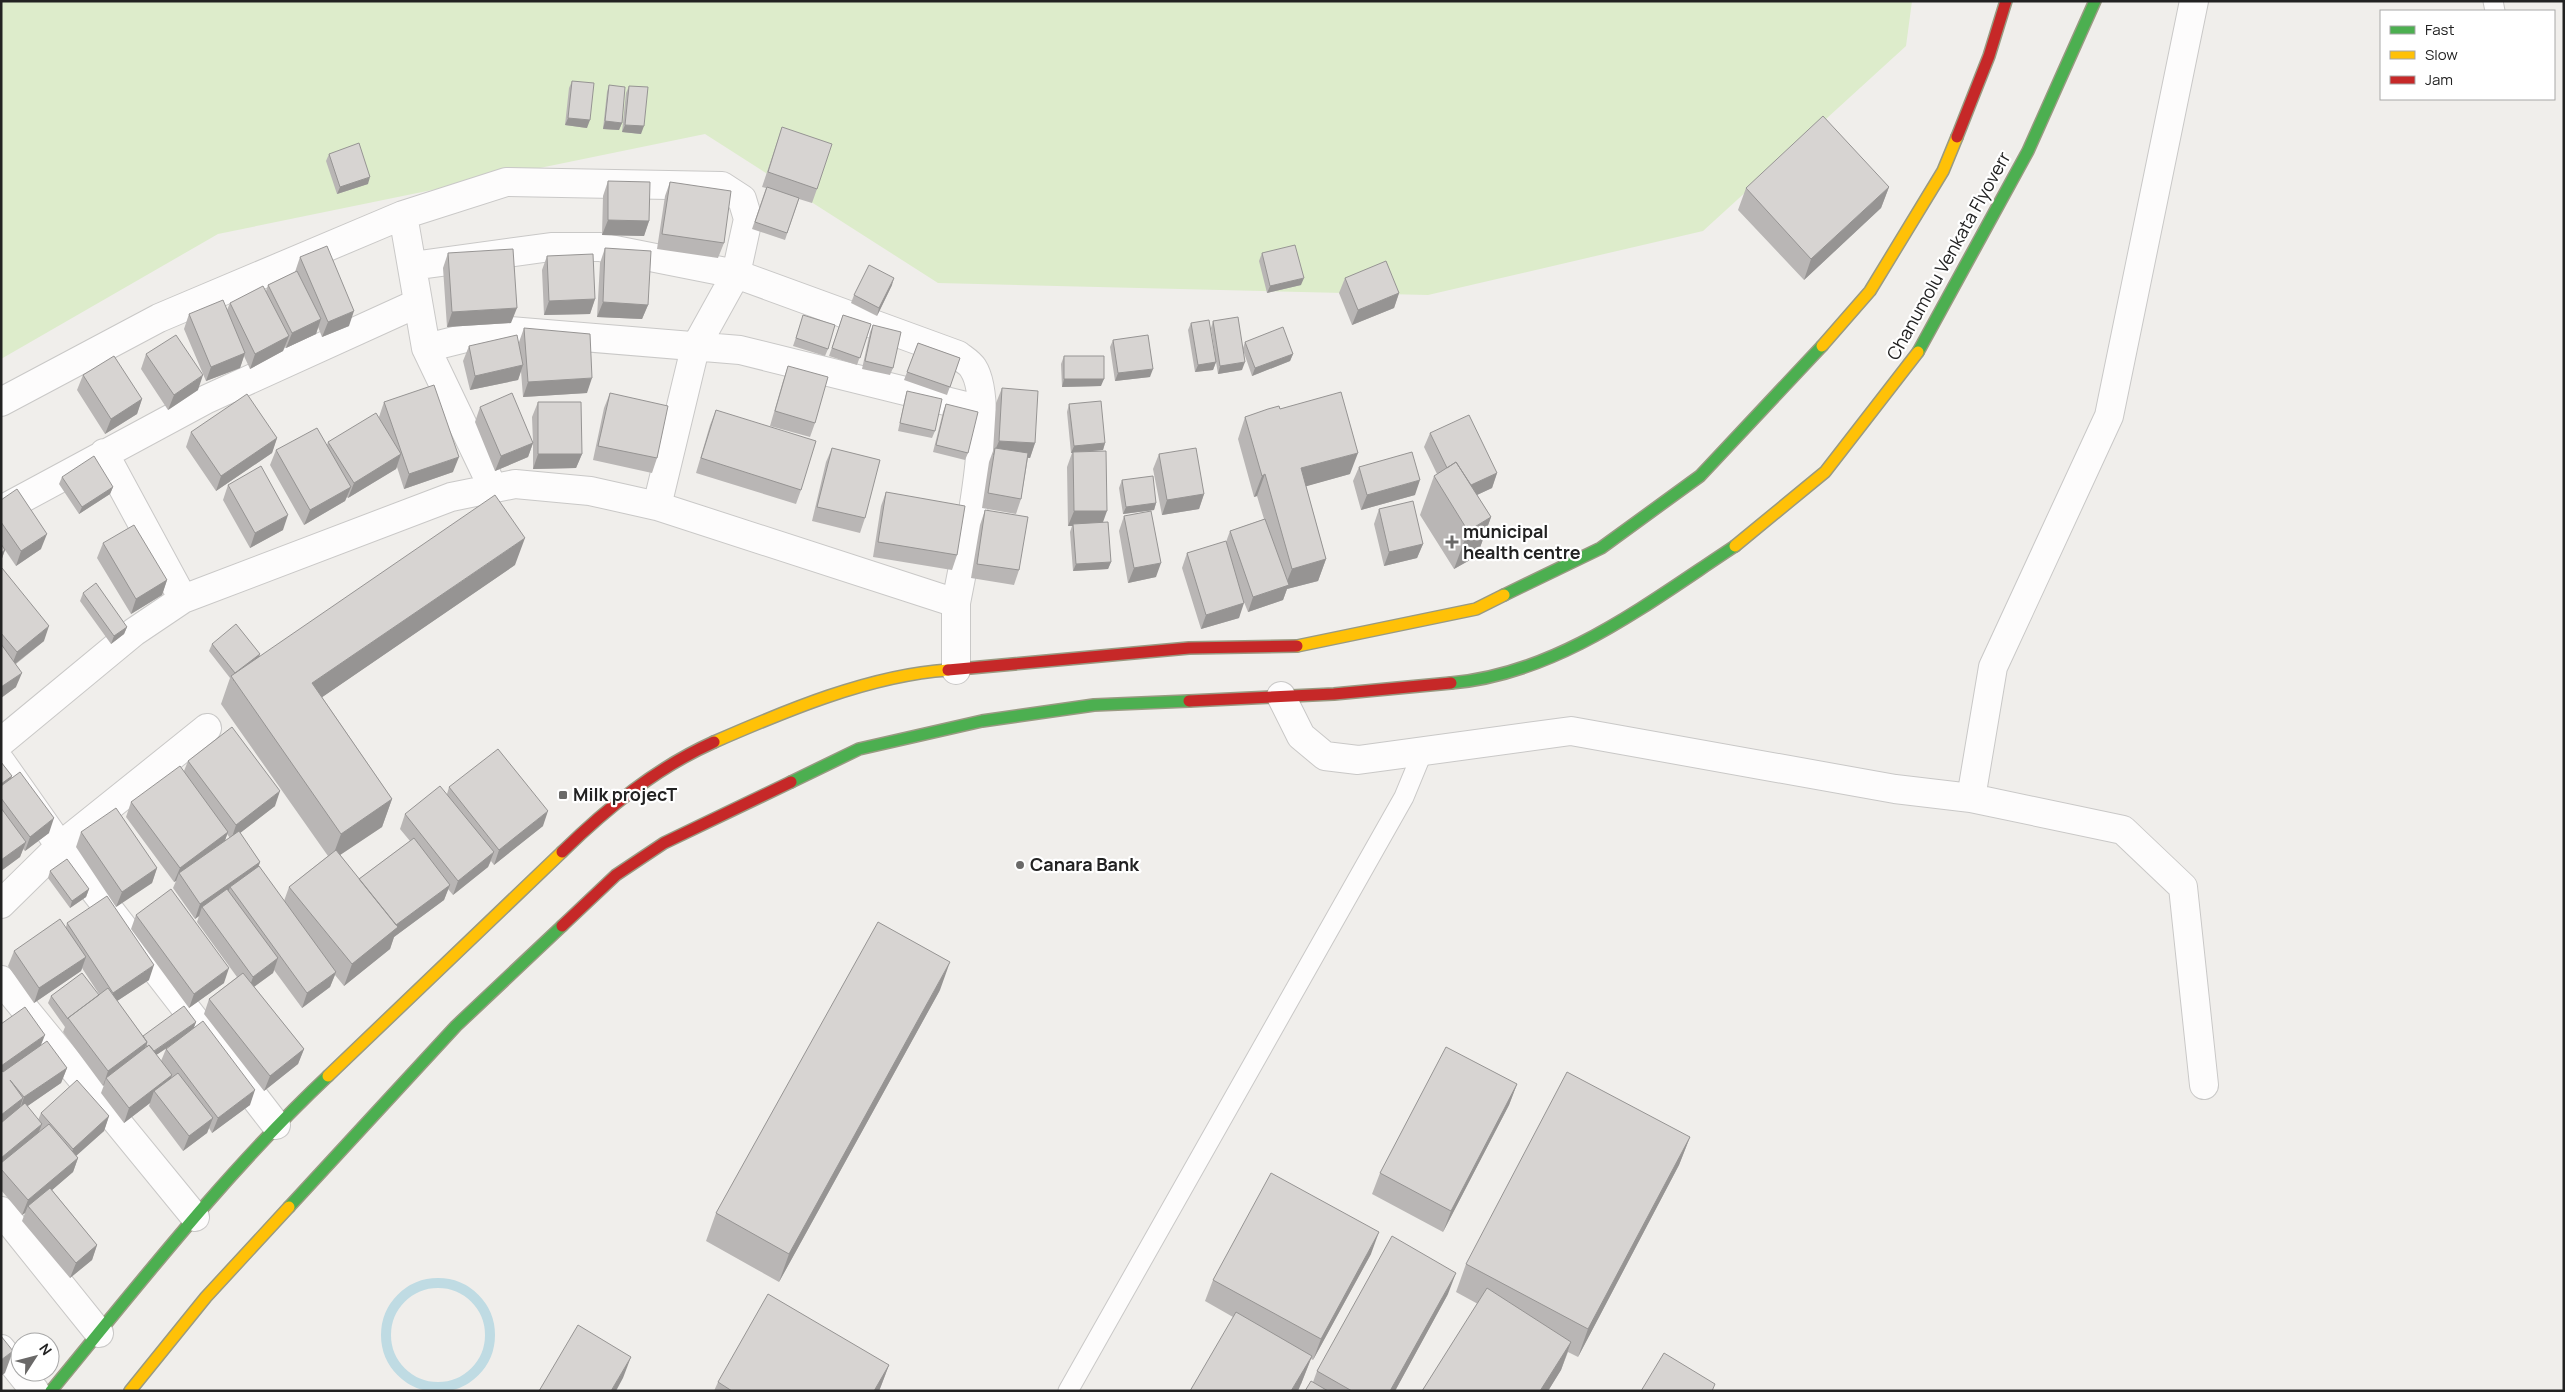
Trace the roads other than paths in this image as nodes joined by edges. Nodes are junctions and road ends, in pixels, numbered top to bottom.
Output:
1 (2006, 1) edge
2 (2095, 1) edge
3 (2194, 1) edge
4 (403, 215) junction
5 (412, 266) junction
6 (736, 274) junction
7 (418, 303) junction
8 (426, 348) junction
9 (695, 348) junction
10 (1, 402) edge
11 (982, 410) junction
12 (104, 453) junction
13 (493, 488) junction
14 (657, 506) junction
15 (1, 510) edge
16 (183, 598) junction
17 (956, 603) junction
18 (956, 670) junction
19 (1281, 696) junction
20 (207, 728) dead end
21 (1, 742) edge
22 (1423, 751) junction
23 (1, 762) edge
24 (1971, 798) junction
25 (60, 846) junction
26 (1, 904) edge
27 (1, 980) edge
28 (2204, 1085) dead end
29 (276, 1125) junction
30 (1, 1211) edge
31 (195, 1217) junction
32 (99, 1333) junction
33 (1, 1349) edge
34 (35, 1391) edge
35 (51, 1391) edge
36 (130, 1391) edge
37 (1068, 1391) edge

1 - 18 street
2 - 19 street, Chanumolu Venkata Flyoverr
3 - 24 street
4 - 5 street
4 - 6 street
4 - 10 street
5 - 6 street
5 - 7 street
6 - 9 street
6 - 11 street
7 - 8 street
7 - 12 street
8 - 9 street
8 - 13 street
9 - 11 street
9 - 14 street
11 - 17 street
12 - 15 street
12 - 16 street
13 - 14 street
13 - 16 street
14 - 17 street
16 - 21 street
17 - 18 street
18 - 29 street
19 - 22 street
19 - 36 street, Chanumolu Venkata Flyoverr
20 - 25 street
22 - 24 street
22 - 37 lane
23 - 25 street
24 - 28 street
25 - 26 street
25 - 29 street
27 - 31 street
29 - 31 street
30 - 32 street
31 - 32 street
32 - 35 street
33 - 34 street

